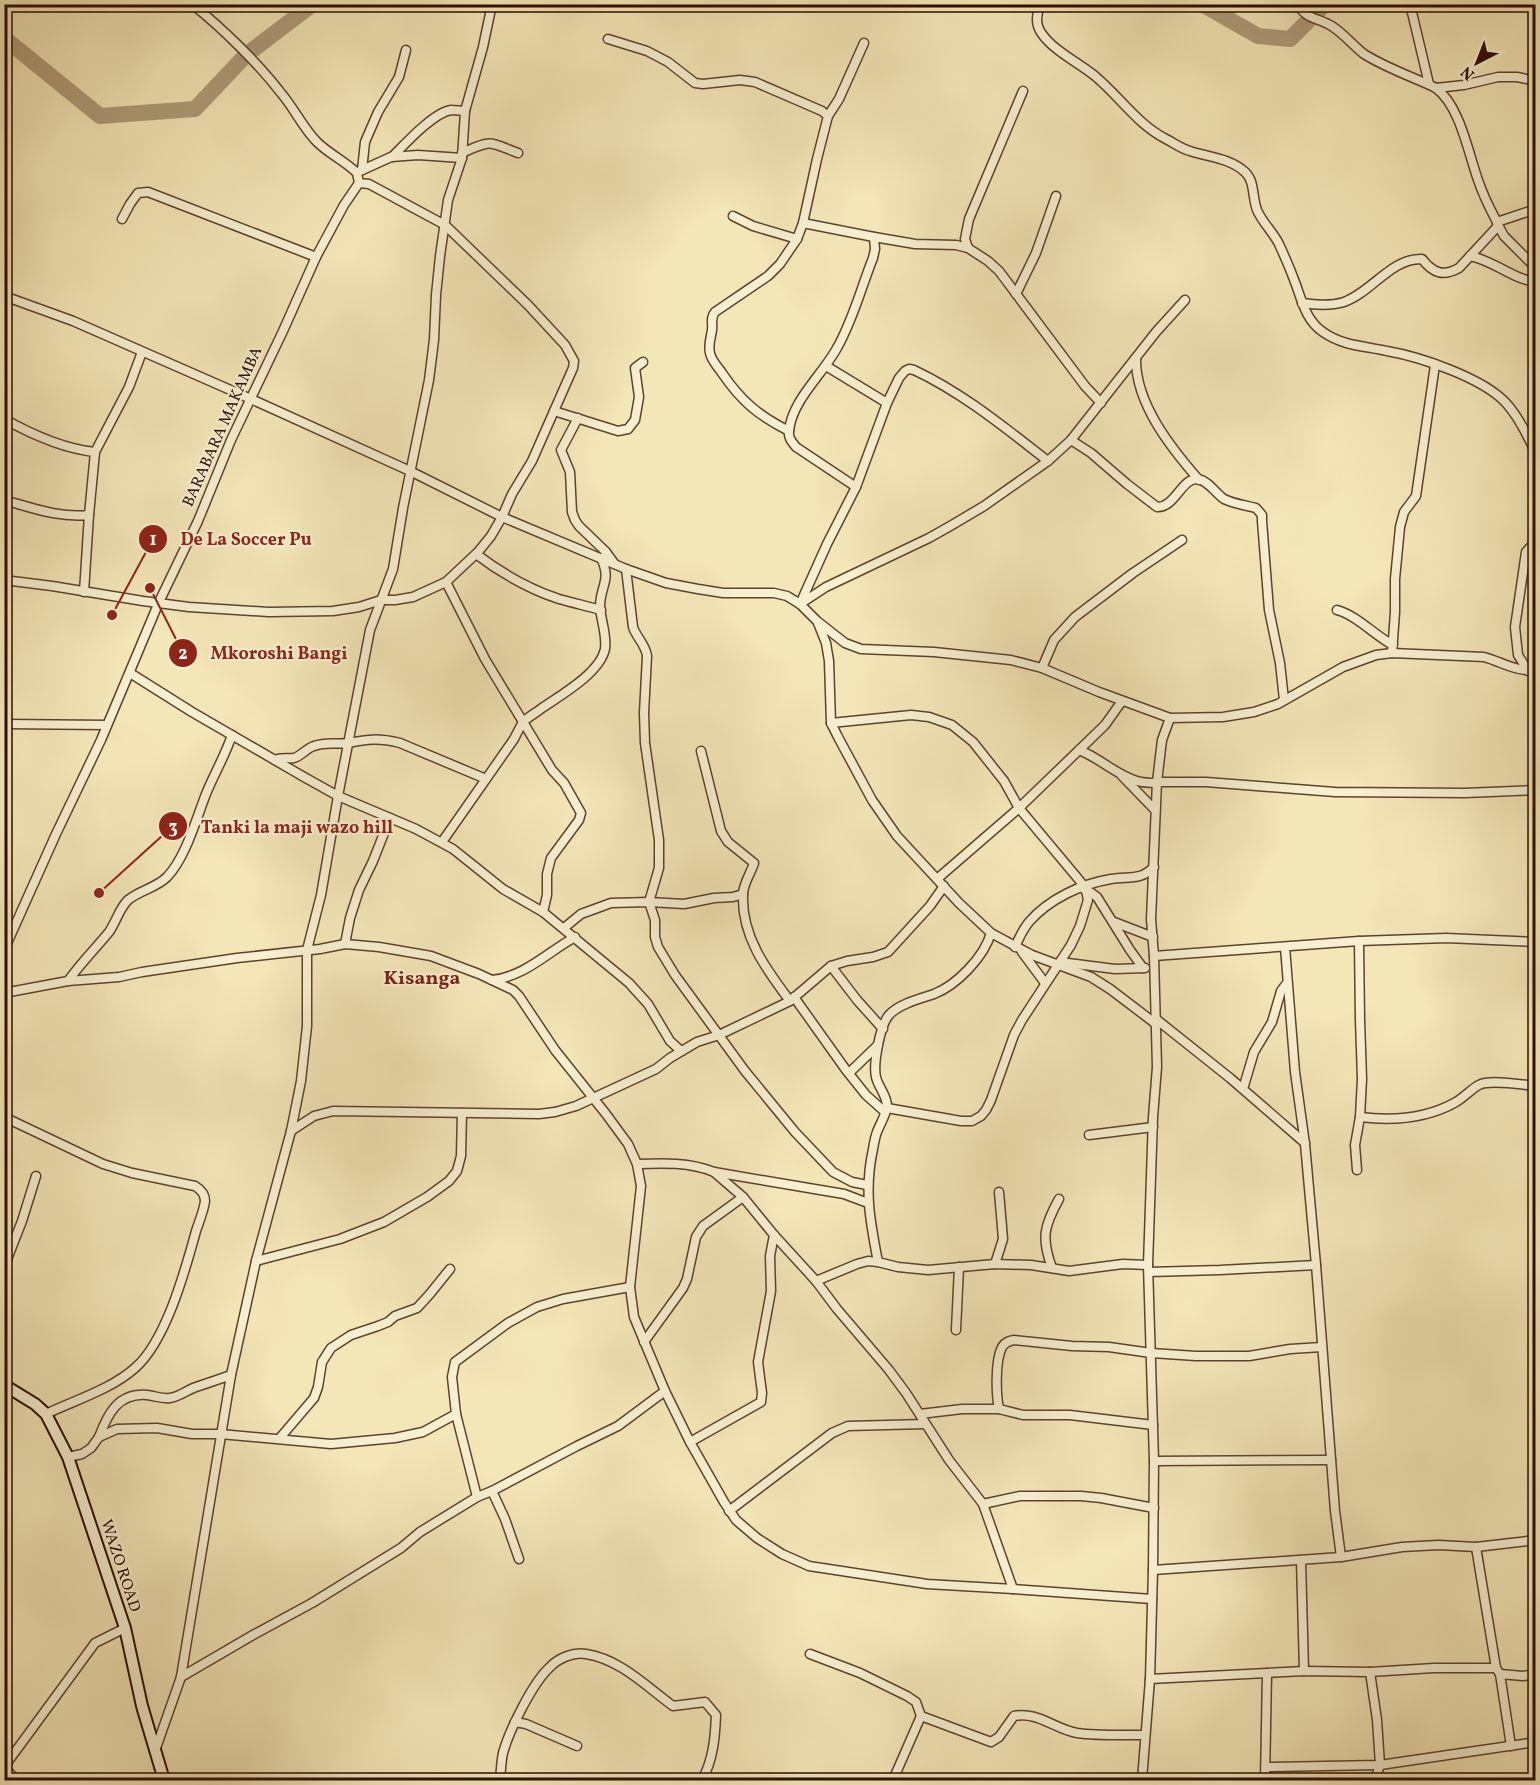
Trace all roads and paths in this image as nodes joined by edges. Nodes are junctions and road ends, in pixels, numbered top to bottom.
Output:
1 (192, 4) edge
2 (492, 4) edge
3 (1041, 4) edge
4 (1297, 4) edge
5 (1410, 4) edge
6 (608, 39) dead end
7 (864, 42) dead end
8 (406, 50) dead end
9 (1536, 81) edge
10 (1433, 86) junction
11 (1023, 91) dead end
12 (465, 111) junction
13 (828, 116) junction
14 (518, 153) dead end
15 (1536, 153) edge
16 (462, 155) junction
17 (391, 158) junction
18 (360, 171) junction
19 (359, 183) junction
20 (1536, 188) edge
21 (1056, 196) dead end
22 (1536, 209) edge
23 (733, 216) dead end
24 (122, 219) dead end
25 (803, 223) junction
26 (1497, 224) junction
27 (445, 225) junction
28 (874, 237) junction
29 (797, 239) junction
30 (968, 248) junction
31 (1470, 256) junction
32 (316, 257) junction
33 (1536, 268) edge
34 (1536, 282) edge
35 (1016, 294) junction
36 (4, 296) edge
37 (1185, 300) dead end
38 (1302, 303) junction
39 (142, 352) junction
40 (1136, 359) junction
41 (643, 362) dead end
42 (1435, 364) junction
43 (826, 366) junction
44 (251, 399) junction
45 (887, 403) junction
46 (1101, 403) junction
47 (554, 411) junction
48 (578, 418) junction
49 (4, 419) edge
50 (789, 431) junction
51 (1071, 440) junction
52 (95, 452) junction
53 (1536, 454) edge
54 (1048, 461) junction
55 (410, 471) junction
56 (1199, 480) junction
57 (856, 488) junction
58 (4, 500) edge
59 (89, 515) junction
60 (502, 517) junction
61 (1182, 540) dead end
62 (1536, 540) edge
63 (476, 554) junction
64 (601, 558) junction
65 (614, 563) junction
66 (626, 569) junction
67 (4, 580) edge
68 (446, 582) junction
69 (84, 592) junction
70 (381, 600) junction
71 (159, 602) junction
72 (800, 604) junction
73 (601, 610) junction
74 (1337, 610) dead end
75 (817, 621) junction
76 (1393, 649) junction
77 (1042, 668) junction
78 (1532, 671) edge
79 (130, 673) junction
80 (1284, 700) junction
81 (1122, 701) junction
82 (1170, 718) junction
83 (524, 721) junction
84 (831, 723) junction
85 (4, 724) edge
86 (108, 724) junction
87 (232, 735) junction
88 (348, 743) junction
89 (1079, 750) junction
90 (700, 752) dead end
91 (275, 760) junction
92 (1121, 774) junction
93 (486, 779) junction
94 (1156, 783) junction
95 (1536, 790) edge
96 (338, 796) junction
97 (1019, 808) junction
98 (1155, 810) junction
99 (390, 818) junction
100 (442, 842) junction
101 (1154, 867) junction
102 (937, 879) junction
103 (944, 886) junction
104 (1084, 888) junction
105 (743, 894) junction
106 (649, 902) junction
107 (543, 912) junction
108 (1113, 922) junction
109 (564, 928) junction
110 (991, 933) junction
111 (575, 937) junction
112 (1153, 937) junction
113 (1359, 940) junction
114 (1536, 942) edge
115 (345, 944) junction
116 (1285, 947) junction
117 (1018, 948) junction
118 (4, 950) edge
119 (308, 950) junction
120 (1154, 956) junction
121 (1058, 963) junction
122 (831, 966) junction
123 (1155, 967) junction
124 (1143, 968) junction
125 (492, 980) junction
126 (68, 981) junction
127 (1045, 983) junction
128 (1287, 983) junction
129 (4, 993) edge
130 (792, 999) junction
131 (1156, 1021) junction
132 (883, 1029) junction
133 (718, 1035) junction
134 (878, 1045) junction
135 (681, 1051) junction
136 (849, 1073) junction
137 (1536, 1086) edge
138 (1243, 1089) junction
139 (594, 1098) junction
140 (886, 1110) junction
141 (462, 1113) junction
142 (4, 1117) edge
143 (1360, 1117) junction
144 (1153, 1127) junction
145 (291, 1131) junction
146 (1089, 1135) dead end
147 (1305, 1144) junction
148 (637, 1164) junction
149 (1357, 1170) dead end
150 (714, 1172) junction
151 (36, 1176) dead end
152 (867, 1185) junction
153 (999, 1192) dead end
154 (743, 1197) junction
155 (1059, 1199) dead end
156 (868, 1203) junction
157 (774, 1235) junction
158 (256, 1261) junction
159 (878, 1262) junction
160 (995, 1264) junction
161 (1316, 1264) junction
162 (4, 1267) edge
163 (959, 1268) junction
164 (1052, 1268) junction
165 (1149, 1268) junction
166 (450, 1269) dead end
167 (816, 1281) junction
168 (630, 1287) junction
169 (956, 1330) dead end
170 (644, 1342) junction
171 (1322, 1347) junction
172 (1151, 1353) junction
173 (231, 1374) junction
174 (4, 1385) edge
175 (665, 1390) junction
176 (999, 1409) junction
177 (46, 1414) junction
178 (456, 1414) junction
179 (920, 1414) junction
180 (924, 1424) junction
181 (1152, 1425) junction
182 (220, 1434) junction
183 (99, 1437) junction
184 (279, 1439) junction
185 (690, 1443) junction
186 (68, 1457) junction
187 (1331, 1460) junction
188 (1154, 1461) junction
189 (492, 1491) junction
190 (477, 1497) junction
191 (983, 1504) junction
192 (1154, 1508) junction
193 (729, 1511) junction
194 (1536, 1540) edge
195 (1476, 1547) junction
196 (1341, 1557) junction
197 (519, 1559) dead end
198 (1301, 1560) junction
199 (1153, 1570) junction
200 (1013, 1589) junction
201 (1152, 1599) junction
202 (125, 1628) junction
203 (810, 1654) dead end
204 (1304, 1671) junction
205 (1498, 1671) junction
206 (1370, 1672) junction
207 (1267, 1673) junction
208 (1536, 1674) edge
209 (181, 1677) junction
210 (1150, 1679) junction
211 (921, 1716) junction
212 (515, 1722) junction
213 (1145, 1735) junction
214 (1536, 1742) edge
215 (577, 1746) dead end
216 (1511, 1746) junction
217 (155, 1752) junction
218 (1380, 1765) junction
219 (4, 1767) edge
220 (1266, 1767) junction
221 (16, 1780) edge
222 (164, 1780) edge
223 (500, 1780) edge
224 (702, 1780) edge
225 (892, 1780) edge
226 (1142, 1780) edge
227 (1264, 1780) edge
228 (1375, 1780) edge

1 - 18 street
2 - 12 street
3 - 38 street
4 - 10 street
5 - 10 street
6 - 13 street
7 - 13 street
8 - 18 street
9 - 10 street
10 - 26 street
11 - 30 street
12 - 16 street
12 - 17 street
13 - 25 street
14 - 16 street
15 - 20 street
16 - 17 street
16 - 27 street
17 - 18 street
18 - 19 street
19 - 27 street
19 - 32 street, BARABARA MAKAMBA
21 - 35 street
22 - 26 street
23 - 29 street
24 - 32 street
25 - 28 street
25 - 29 street
26 - 31 street
26 - 33 street
27 - 47 street
27 - 55 street
28 - 30 street
28 - 43 street
29 - 50 street
30 - 35 street
31 - 34 street
31 - 38 street
32 - 44 street, BARABARA MAKAMBA
35 - 46 street
36 - 39 street
37 - 40 street
38 - 42 street
39 - 44 street
39 - 52 street
40 - 46 street
40 - 56 street
41 - 48 street
42 - 53 street
42 - 76 street
43 - 45 street
43 - 50 street
44 - 55 street
44 - 71 street, BARABARA MAKAMBA
45 - 54 street
45 - 57 street
46 - 51 street
47 - 48 street
47 - 60 street
48 - 65 street
49 - 52 street
50 - 57 street
51 - 54 street
51 - 56 street
52 - 59 street
54 - 72 street
55 - 60 street
55 - 70 street
56 - 80 street
57 - 72 street
58 - 59 street
59 - 69 street
60 - 63 street
60 - 64 street
61 - 77 street
62 - 78 street
63 - 68 street
63 - 73 street
64 - 65 street
64 - 73 street
65 - 66 street
66 - 72 street
66 - 106 street
67 - 69 street
68 - 70 street
68 - 83 street
69 - 71 street
70 - 71 street
70 - 88 street
71 - 79 street, BARABARA MAKAMBA
72 - 75 street
73 - 83 street
74 - 76 street
75 - 77 street
75 - 84 street
76 - 78 street
76 - 80 street
77 - 81 street
79 - 86 street, BARABARA MAKAMBA
79 - 87 street
80 - 82 street
81 - 82 street
81 - 89 street
82 - 94 street
83 - 93 street
83 - 107 street
84 - 97 street
84 - 102 street
85 - 86 street
86 - 118 street, BARABARA MAKAMBA
87 - 91 street
87 - 126 street
88 - 91 street
88 - 93 street
88 - 96 street
89 - 92 street
89 - 97 street
90 - 105 street
91 - 96 street
92 - 94 street
92 - 98 street
93 - 100 street
94 - 95 street
94 - 98 street
96 - 99 street
96 - 119 street
97 - 102 street
97 - 104 street
98 - 101 street
99 - 100 street
99 - 115 street
100 - 107 street
101 - 104 street
101 - 112 street
102 - 103 street
103 - 110 street
103 - 122 street
104 - 108 street
104 - 117 street
104 - 121 street
105 - 106 street
105 - 130 street
106 - 109 street
106 - 133 street
107 - 109 street
108 - 112 street
108 - 124 street
109 - 111 street
110 - 117 street
110 - 132 street
111 - 125 street
111 - 135 street
112 - 120 street
113 - 114 street
113 - 116 street
113 - 143 street
115 - 119 street
115 - 125 street
116 - 120 street
116 - 128 street
117 - 121 street
117 - 127 street
119 - 126 street
119 - 145 street
120 - 123 street
121 - 124 street
121 - 127 street
121 - 131 street
122 - 130 street
122 - 132 street
123 - 124 street
123 - 131 street
125 - 139 street
126 - 129 street
127 - 140 street
128 - 138 street
128 - 147 street
130 - 133 street
130 - 136 street
131 - 138 street
131 - 144 street
132 - 134 street
133 - 135 street
133 - 152 street
134 - 136 street
134 - 140 street
135 - 139 street
136 - 140 street
137 - 143 street
138 - 147 street
139 - 141 street
139 - 148 street
140 - 152 street
141 - 145 street
141 - 158 street
142 - 177 street
143 - 149 street
144 - 146 street
144 - 165 street
145 - 158 street
147 - 161 street
148 - 150 street
148 - 168 street
150 - 154 street
150 - 156 street
151 - 162 street
152 - 156 street
153 - 160 street
154 - 157 street
154 - 170 street
155 - 164 street
156 - 159 street
157 - 167 street
157 - 185 street
158 - 173 street
159 - 163 street
159 - 167 street
160 - 163 street
160 - 164 street
161 - 165 street
161 - 171 street
163 - 169 street
164 - 165 street
165 - 172 street
166 - 184 street
167 - 179 street
168 - 170 street
168 - 178 street
170 - 175 street
171 - 172 street
171 - 187 street
172 - 176 street
172 - 181 street
173 - 182 street
173 - 183 street
174 - 177 main road, WAZO ROAD
175 - 185 street
175 - 189 street
176 - 179 street
176 - 181 street
177 - 186 main road, WAZO ROAD
178 - 184 street
178 - 190 street
179 - 180 street
180 - 191 street
180 - 193 street
181 - 188 street
182 - 183 street
182 - 184 street
182 - 209 street
183 - 186 street
185 - 193 street
186 - 202 main road, WAZO ROAD
187 - 188 street
187 - 196 street
188 - 192 street
189 - 190 street
189 - 197 street
190 - 209 street
191 - 192 street
191 - 200 street
192 - 199 street
193 - 200 street
194 - 195 street
195 - 196 street
195 - 205 street
196 - 198 street
198 - 199 street
198 - 204 street
199 - 201 street
200 - 201 street
201 - 210 street
202 - 217 main road, WAZO ROAD
202 - 219 street
203 - 211 street
204 - 206 street
204 - 207 street
205 - 206 street
205 - 208 street
205 - 216 street
206 - 218 street
207 - 210 street
207 - 220 street
209 - 217 street
210 - 213 street
211 - 213 street
211 - 225 street
212 - 215 street
212 - 223 street
212 - 224 street
213 - 226 street
214 - 216 street
216 - 218 street
217 - 222 main road, WAZO ROAD
218 - 220 street
218 - 228 street
219 - 221 street
220 - 227 street

